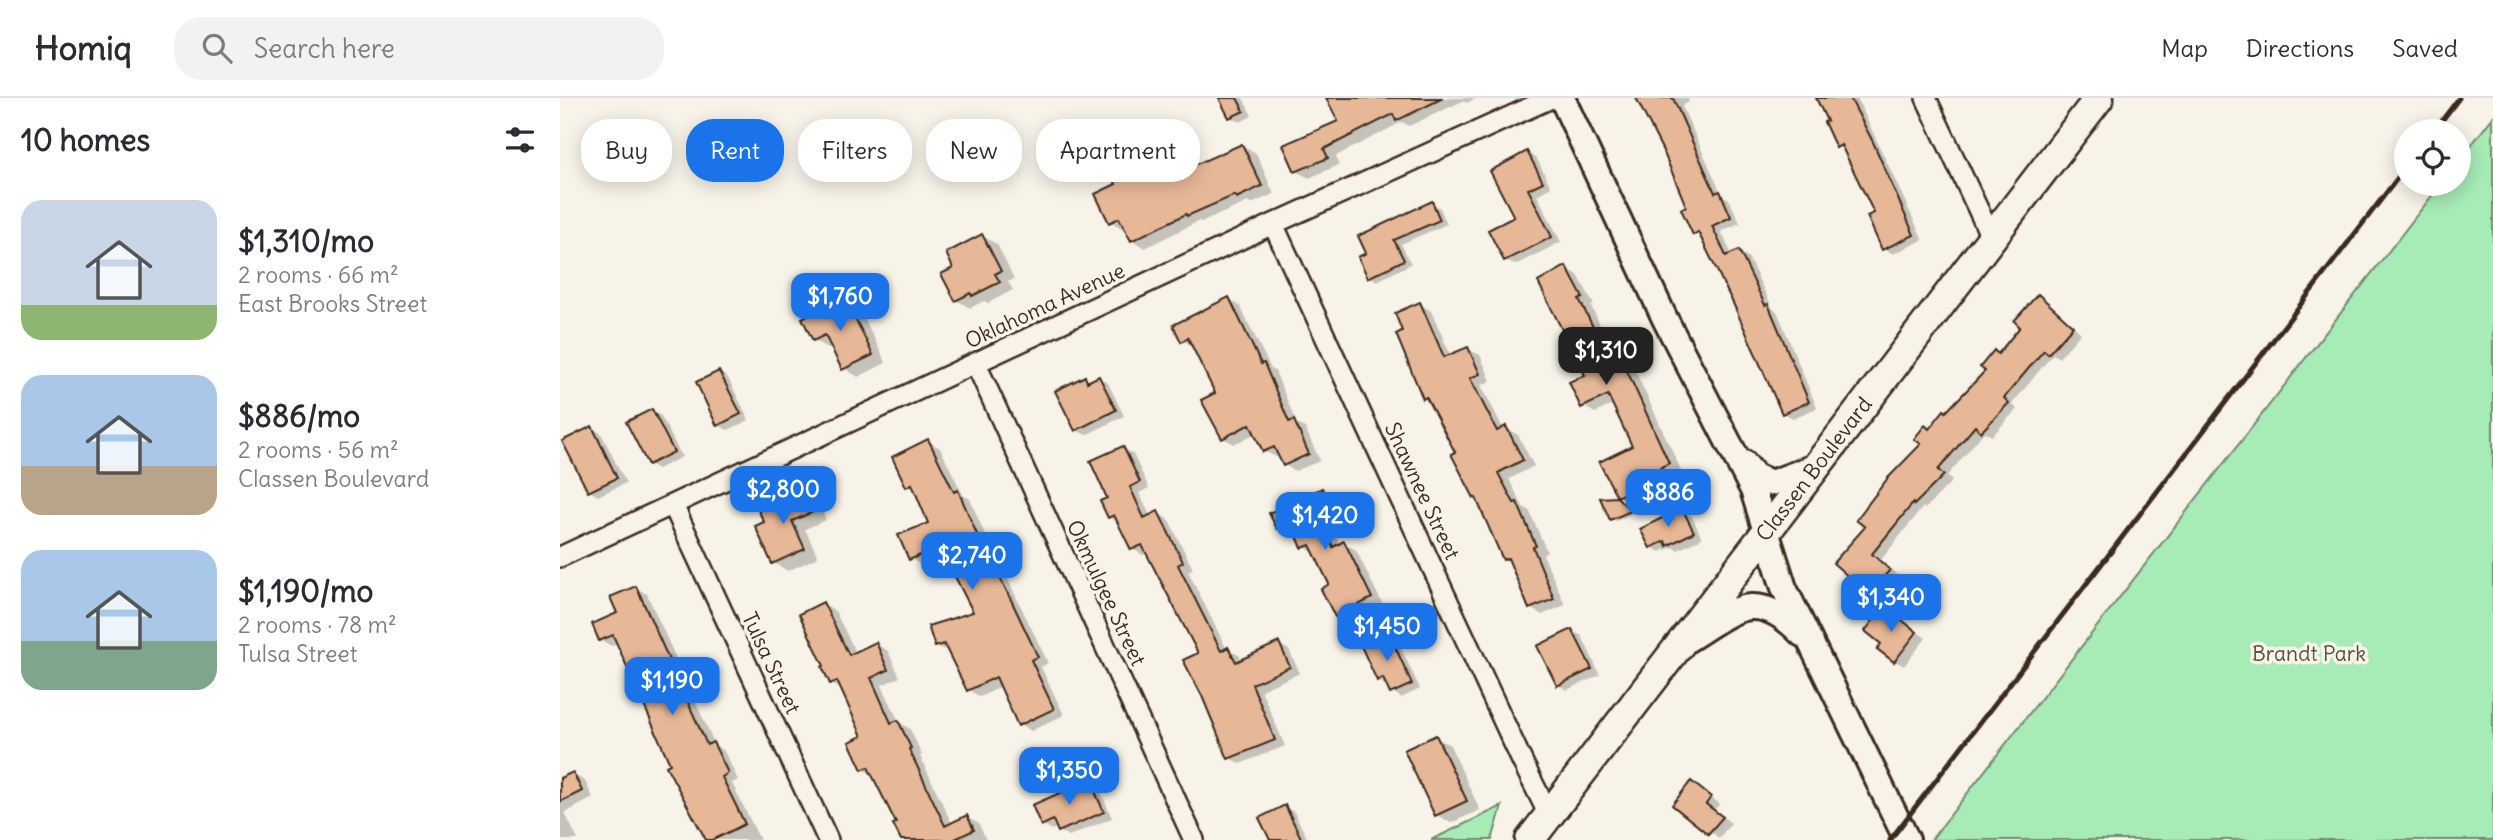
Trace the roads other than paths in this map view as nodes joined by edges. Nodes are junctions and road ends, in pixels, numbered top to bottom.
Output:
1 (1551, 98) edge
2 (1562, 98) edge
3 (1926, 98) edge
4 (2099, 98) edge
5 (1273, 224) junction
6 (1992, 239) junction
7 (976, 364) junction
8 (1735, 454) junction
9 (1817, 466) junction
10 (673, 505) junction
11 (1767, 531) junction
12 (560, 557) edge
13 (1808, 640) junction
14 (1680, 644) junction
15 (1549, 815) junction
16 (828, 840) edge
17 (1194, 840) edge
18 (1530, 840) edge
19 (1907, 840) edge

1 - 5 street, Oklahoma Avenue
2 - 8 street
3 - 6 street
4 - 6 main road, Classen Boulevard
5 - 7 street, Oklahoma Avenue
5 - 15 street, Shawnee Street
6 - 9 main road, Classen Boulevard
7 - 10 street, Oklahoma Avenue
7 - 17 street, Okmulgee Street
8 - 9 street
8 - 11 street
9 - 11 main road, Classen Boulevard
10 - 12 street, Oklahoma Avenue
10 - 16 street, Tulsa Street
11 - 13 street
11 - 14 main road, Classen Boulevard
13 - 14 street
13 - 19 street
14 - 15 main road, Classen Boulevard
15 - 18 main road, Classen Boulevard

